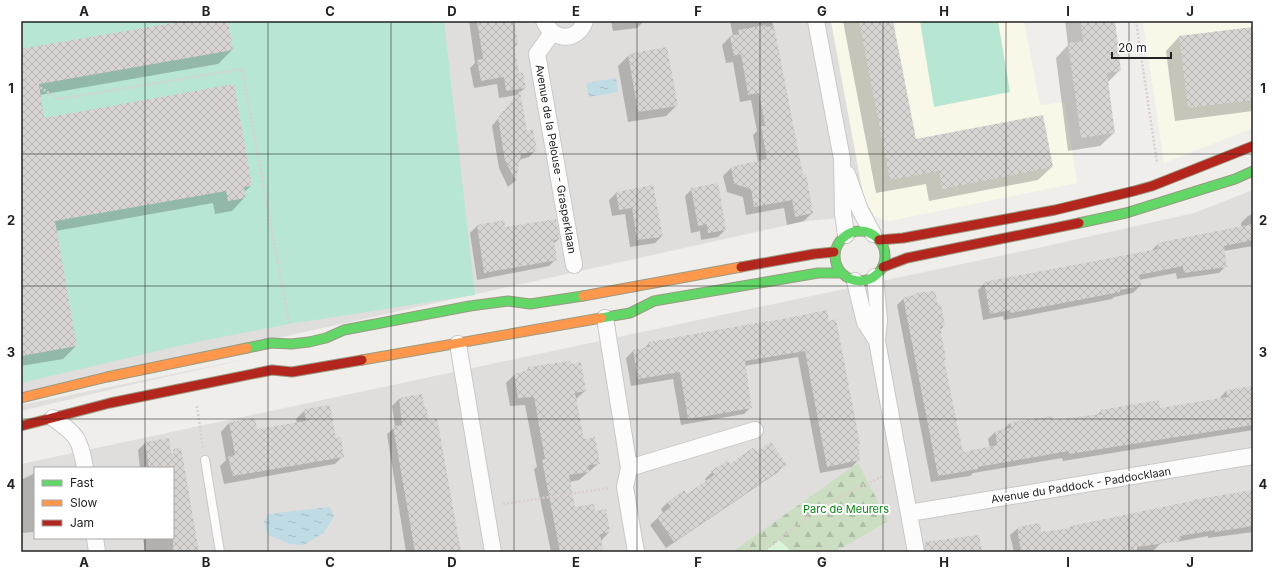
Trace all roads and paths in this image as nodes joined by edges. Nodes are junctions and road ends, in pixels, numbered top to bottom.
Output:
1 (586, 21) edge
2 (816, 21) edge
3 (1136, 21) edge
4 (548, 27) edge
5 (21, 66) edge
6 (1253, 146) edge
7 (842, 159) junction
8 (1253, 171) edge
9 (1160, 183) junction
10 (846, 234) junction
11 (876, 237) junction
12 (834, 252) junction
13 (574, 265) dead end
14 (879, 272) junction
15 (840, 273) junction
16 (855, 281) junction
17 (605, 318) junction
18 (289, 324) dead end
19 (877, 341) junction
20 (458, 344) junction
21 (194, 385) junction
22 (21, 398) edge
23 (53, 418) junction
24 (21, 426) edge
25 (755, 430) dead end
26 (1253, 456) edge
27 (205, 460) joint
28 (85, 467) edge
29 (630, 468) junction
30 (900, 468) junction
31 (603, 489) dead end
32 (486, 506) junction
33 (909, 513) junction
34 (95, 539) edge
35 (97, 552) edge
36 (220, 552) edge
37 (493, 552) edge
38 (636, 552) edge
39 (763, 552) edge
40 (916, 552) edge

1 - 4 street, Avenue de la Pelouse - Grasperklaan
2 - 7 street
3 - 9 path
4 - 13 street, Avenue de la Pelouse - Grasperklaan
5 - 18 path
6 - 9 street
7 - 10 street
7 - 11 street
8 - 14 street
9 - 11 street
10 - 11 street
10 - 12 street
11 - 14 street
12 - 15 street
12 - 22 street
14 - 16 street
14 - 19 street
15 - 16 street
15 - 17 street
16 - 19 street
17 - 20 street
17 - 29 street
19 - 30 street
20 - 21 street
20 - 32 street
21 - 23 street
21 - 27 path
23 - 24 street
23 - 28 street
25 - 29 street
26 - 33 street, Avenue du Paddock - Paddocklaan
27 - 36 lane
29 - 38 street
30 - 33 street
30 - 39 path
31 - 32 path
32 - 37 street
33 - 40 street
34 - 35 street

